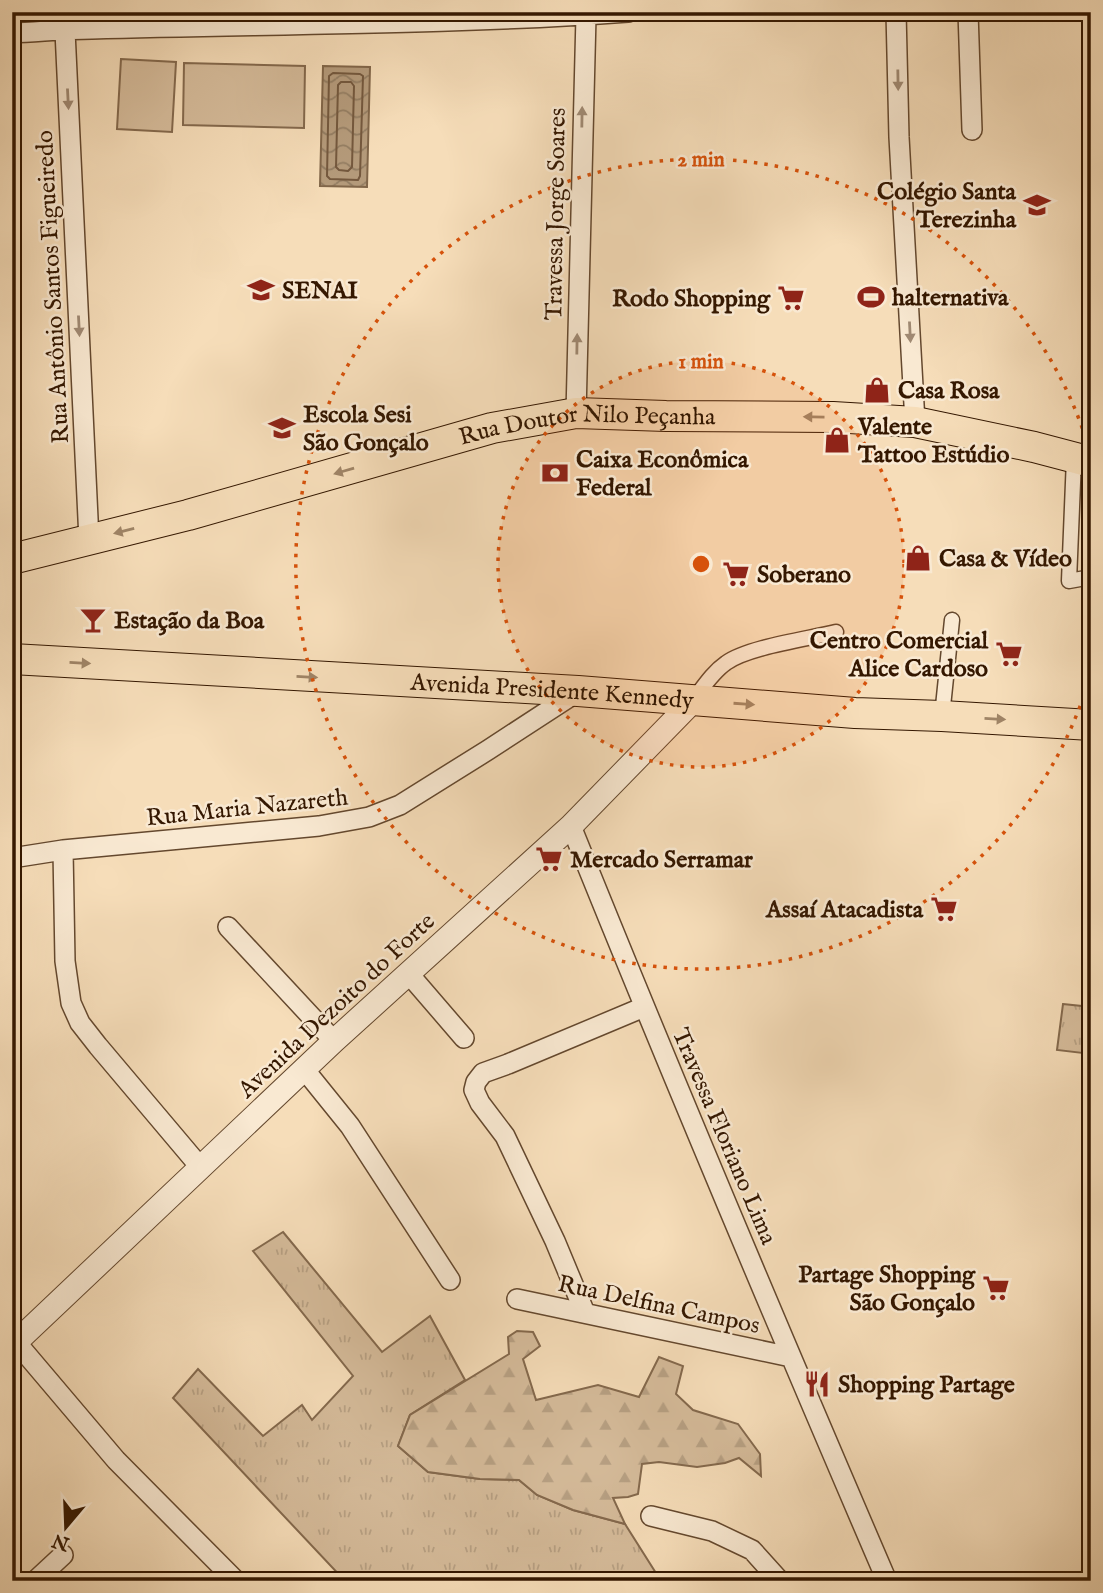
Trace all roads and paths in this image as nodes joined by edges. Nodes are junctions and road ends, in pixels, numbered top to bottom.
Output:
1 (628, 12) edge
2 (896, 12) edge
3 (968, 12) edge
4 (616, 13) edge
5 (586, 16) junction
6 (233, 20) edge
7 (65, 31) junction
8 (12, 33) edge
9 (972, 130) dead end
10 (576, 412) junction
11 (915, 422) junction
12 (1082, 460) edge
13 (89, 540) junction
14 (12, 559) edge
15 (1091, 577) edge
16 (952, 620) dead end
17 (836, 632) dead end
18 (12, 659) edge
19 (578, 691) junction
20 (694, 700) junction
21 (942, 716) junction
22 (1091, 724) edge
23 (571, 825) junction
24 (63, 850) junction
25 (12, 858) edge
26 (228, 927) dead end
27 (408, 973) junction
28 (644, 1007) junction
29 (464, 1038) dead end
30 (334, 1041) junction
31 (304, 1069) junction
32 (201, 1168) junction
33 (450, 1280) dead end
34 (517, 1300) dead end
35 (585, 1313) junction
36 (14, 1344) edge
37 (791, 1357) junction
38 (651, 1516) dead end
39 (63, 1555) dead end
40 (35, 1581) edge
41 (236, 1581) edge
42 (780, 1581) edge
43 (887, 1581) edge

1 - 4 street
2 -> 11 street
3 - 9 street
4 - 5 street
5 - 6 street
10 -> 5 street, Travessa Jorge Soares
6 - 7 street
7 - 8 street
7 -> 13 street, Rua Antônio Santos Figueiredo
11 -> 10 main road, Rua Doutor Nilo Peçanha
10 -> 13 main road, Rua Doutor Nilo Peçanha
11 - 12 main road, Rua Doutor Nilo Peçanha
12 - 15 street
13 - 14 main road, Rua Doutor Nilo Peçanha
16 - 21 street
17 - 20 street
18 -> 19 main road, Avenida Presidente Kennedy
19 - 20 main road, Avenida Presidente Kennedy
19 - 24 street, Rua Maria Nazareth
20 -> 21 main road, Avenida Presidente Kennedy
20 - 23 street, Avenida Dezoito do Forte
21 -> 22 main road, Avenida Presidente Kennedy
23 - 27 street, Avenida Dezoito do Forte
23 - 28 street, Travessa Floriano Lima
24 - 25 street, Rua Maria Nazareth
24 - 32 street
26 - 30 street
27 - 29 street
27 - 30 street, Avenida Dezoito do Forte
28 - 35 street
28 - 37 street, Travessa Floriano Lima
30 - 31 street, Avenida Dezoito do Forte
31 - 32 street, Avenida Dezoito do Forte
31 - 33 street
32 - 36 street, Avenida Dezoito do Forte
34 - 35 street, Rua Delfina Campos
35 - 37 street, Rua Delfina Campos
36 - 41 street
37 - 43 street, Travessa Floriano Lima
38 - 42 street
39 - 40 street

